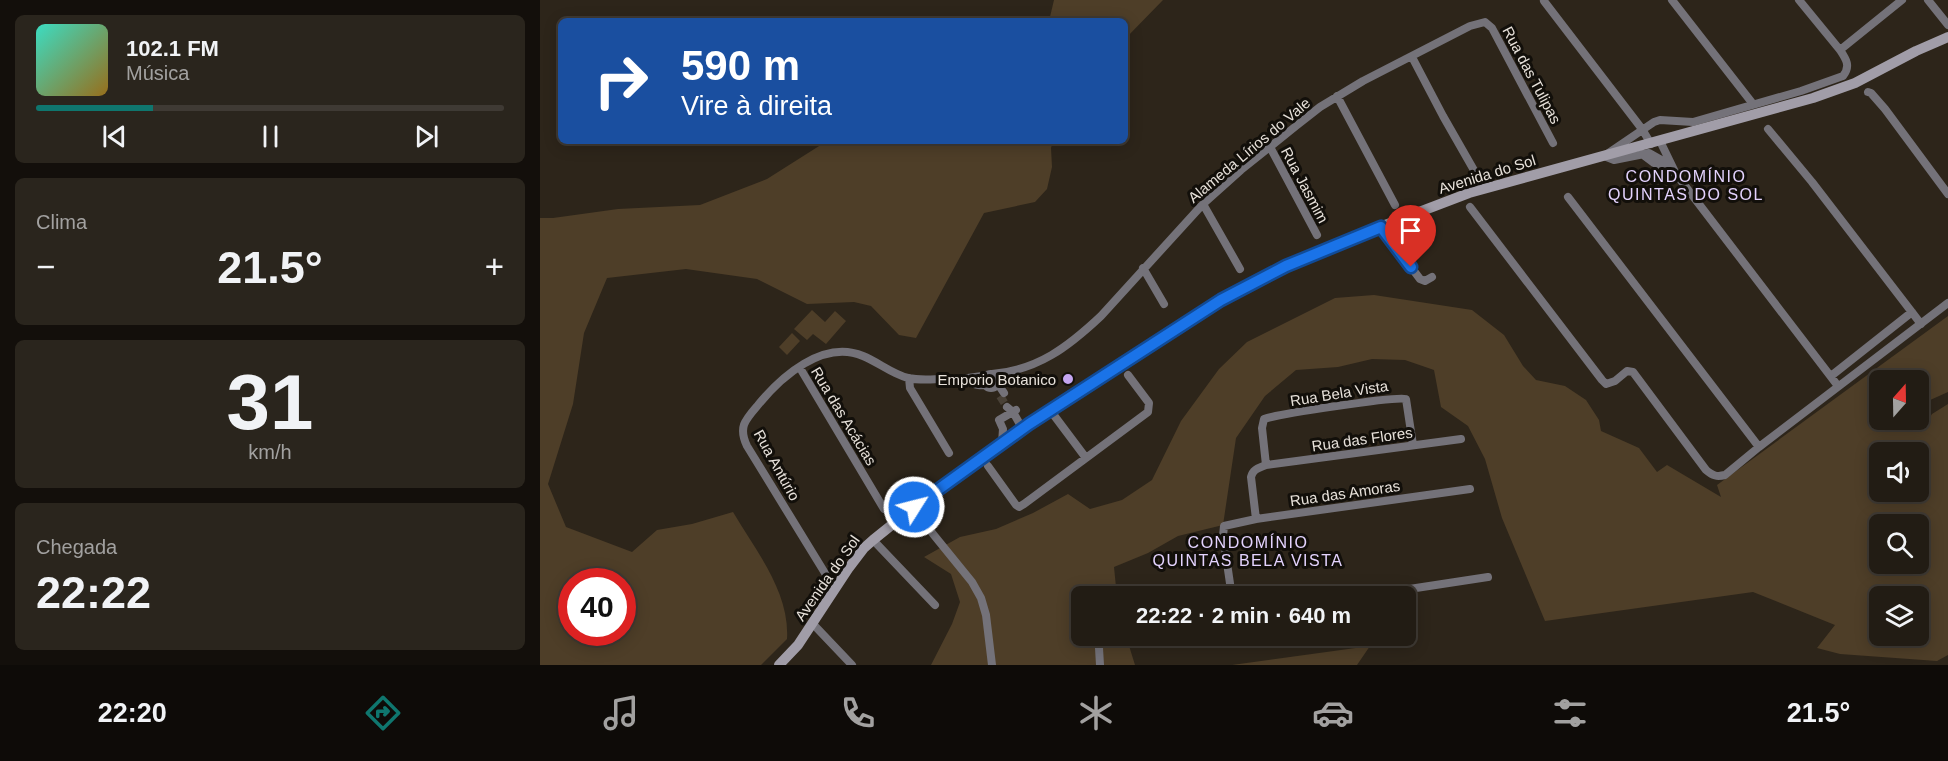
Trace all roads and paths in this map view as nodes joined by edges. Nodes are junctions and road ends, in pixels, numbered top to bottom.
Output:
1 (1672, 0) edge
2 (1799, 0) edge
3 (1902, 0) edge
4 (1928, 0) edge
5 (1544, 1) edge
6 (1485, 22) joint
7 (1948, 25) edge
8 (1948, 37) edge
9 (1840, 50) junction
10 (1413, 57) junction
11 (1868, 92) dead end
12 (1337, 96) junction
13 (1753, 104) junction
14 (1642, 129) junction
15 (1768, 129) dead end
16 (1553, 143) dead end
17 (1270, 147) junction
18 (1653, 148) junction
19 (1604, 156) junction
20 (1475, 172) dead end
21 (1676, 173) junction
22 (1948, 194) edge
23 (1568, 197) dead end
24 (1203, 204) junction
25 (1395, 205) dead end
26 (1470, 207) dead end
27 (1381, 227) junction
28 (1317, 235) dead end
29 (1143, 268) junction
30 (1240, 269) dead end
31 (1432, 277) dead end
32 (1948, 303) edge
33 (1164, 304) dead end
34 (1912, 312) junction
35 (1921, 324) junction
36 (1879, 338) junction
37 (1889, 349) junction
38 (1034, 364) junction
39 (800, 368) junction
40 (990, 375) junction
41 (1128, 375) dead end
42 (1831, 376) junction
43 (909, 378) junction
44 (959, 380) junction
45 (997, 384) junction
46 (986, 385) junction
47 (1838, 386) junction
48 (1002, 395) tunnel mouth
49 (1050, 410) junction
50 (1026, 426) junction
51 (1007, 439) junction
52 (1461, 439) dead end
53 (1413, 445) junction
54 (1759, 447) junction
55 (949, 453) dead end
56 (1086, 458) junction
57 (1266, 465) junction
58 (988, 466) dead end
59 (1470, 489) dead end
60 (914, 507) junction
61 (884, 508) dead end
62 (1256, 519) junction
63 (873, 540) junction
64 (828, 578) dead end
65 (1488, 578) dead end
66 (1230, 586) edge
67 (1416, 588) edge
68 (935, 605) dead end
69 (813, 624) junction
70 (1100, 646) edge
71 (779, 665) edge
72 (852, 665) edge
73 (992, 665) edge
74 (1100, 665) edge

1 - 13 street
2 - 9 street
3 - 9 street
4 - 7 street
5 - 14 street
6 - 10 street, Alameda Lírios do Vale
6 - 16 street, Rua das Tulipas
8 - 18 street, Avenida do Sol
9 - 13 street
10 - 12 street, Alameda Lírios do Vale
10 - 20 street
11 - 22 street
12 - 17 street, Alameda Lírios do Vale
12 - 25 street
13 - 14 street
14 - 18 street
14 - 19 street
15 - 34 street
17 - 24 street, Alameda Lírios do Vale
17 - 28 street, Rua Jasmim
18 - 19 street, Avenida do Sol
18 - 21 street
18 - 21 street
19 - 27 street, Avenida do Sol
21 - 42 street
23 - 54 street
24 - 29 street, Alameda Lírios do Vale
24 - 30 street
26 - 54 street
27 - 31 street
27 - 49 street, Avenida do Sol
29 - 33 street
29 - 38 street, Alameda Lírios do Vale
32 - 35 street
34 - 35 street
34 - 36 street
35 - 37 street
36 - 37 street
36 - 42 street
37 - 47 street
38 - 40 street, Alameda Lírios do Vale
38 - 45 street, Alameda Lírios do Vale
39 - 43 street, Rua Antúrio
39 - 61 street, Rua das Acácias
39 - 64 street, Rua Antúrio
40 - 44 street, Alameda Lírios do Vale
40 - 45 street
40 - 46 street
41 - 56 street
42 - 47 street
43 - 44 street, Rua Antúrio
43 - 55 street
44 - 46 street
45 - 46 street
45 - 48 street
47 - 54 street
49 - 50 street, Avenida do Sol
49 - 56 street
50 - 51 street, Avenida do Sol
50 - 51 street
51 - 60 street, Avenida do Sol
52 - 53 street, Rua das Flores
53 - 57 street, Rua das Flores
53 - 57 street, Rua Bela Vista
56 - 58 street
57 - 62 street
59 - 62 street, Rua das Amoras
60 - 63 street, Avenida do Sol
60 - 73 street
62 - 66 street, Rua das Amoras
63 - 68 street
63 - 69 street, Avenida do Sol
65 - 67 street
69 - 71 street, Avenida do Sol
69 - 72 street
70 - 74 street

